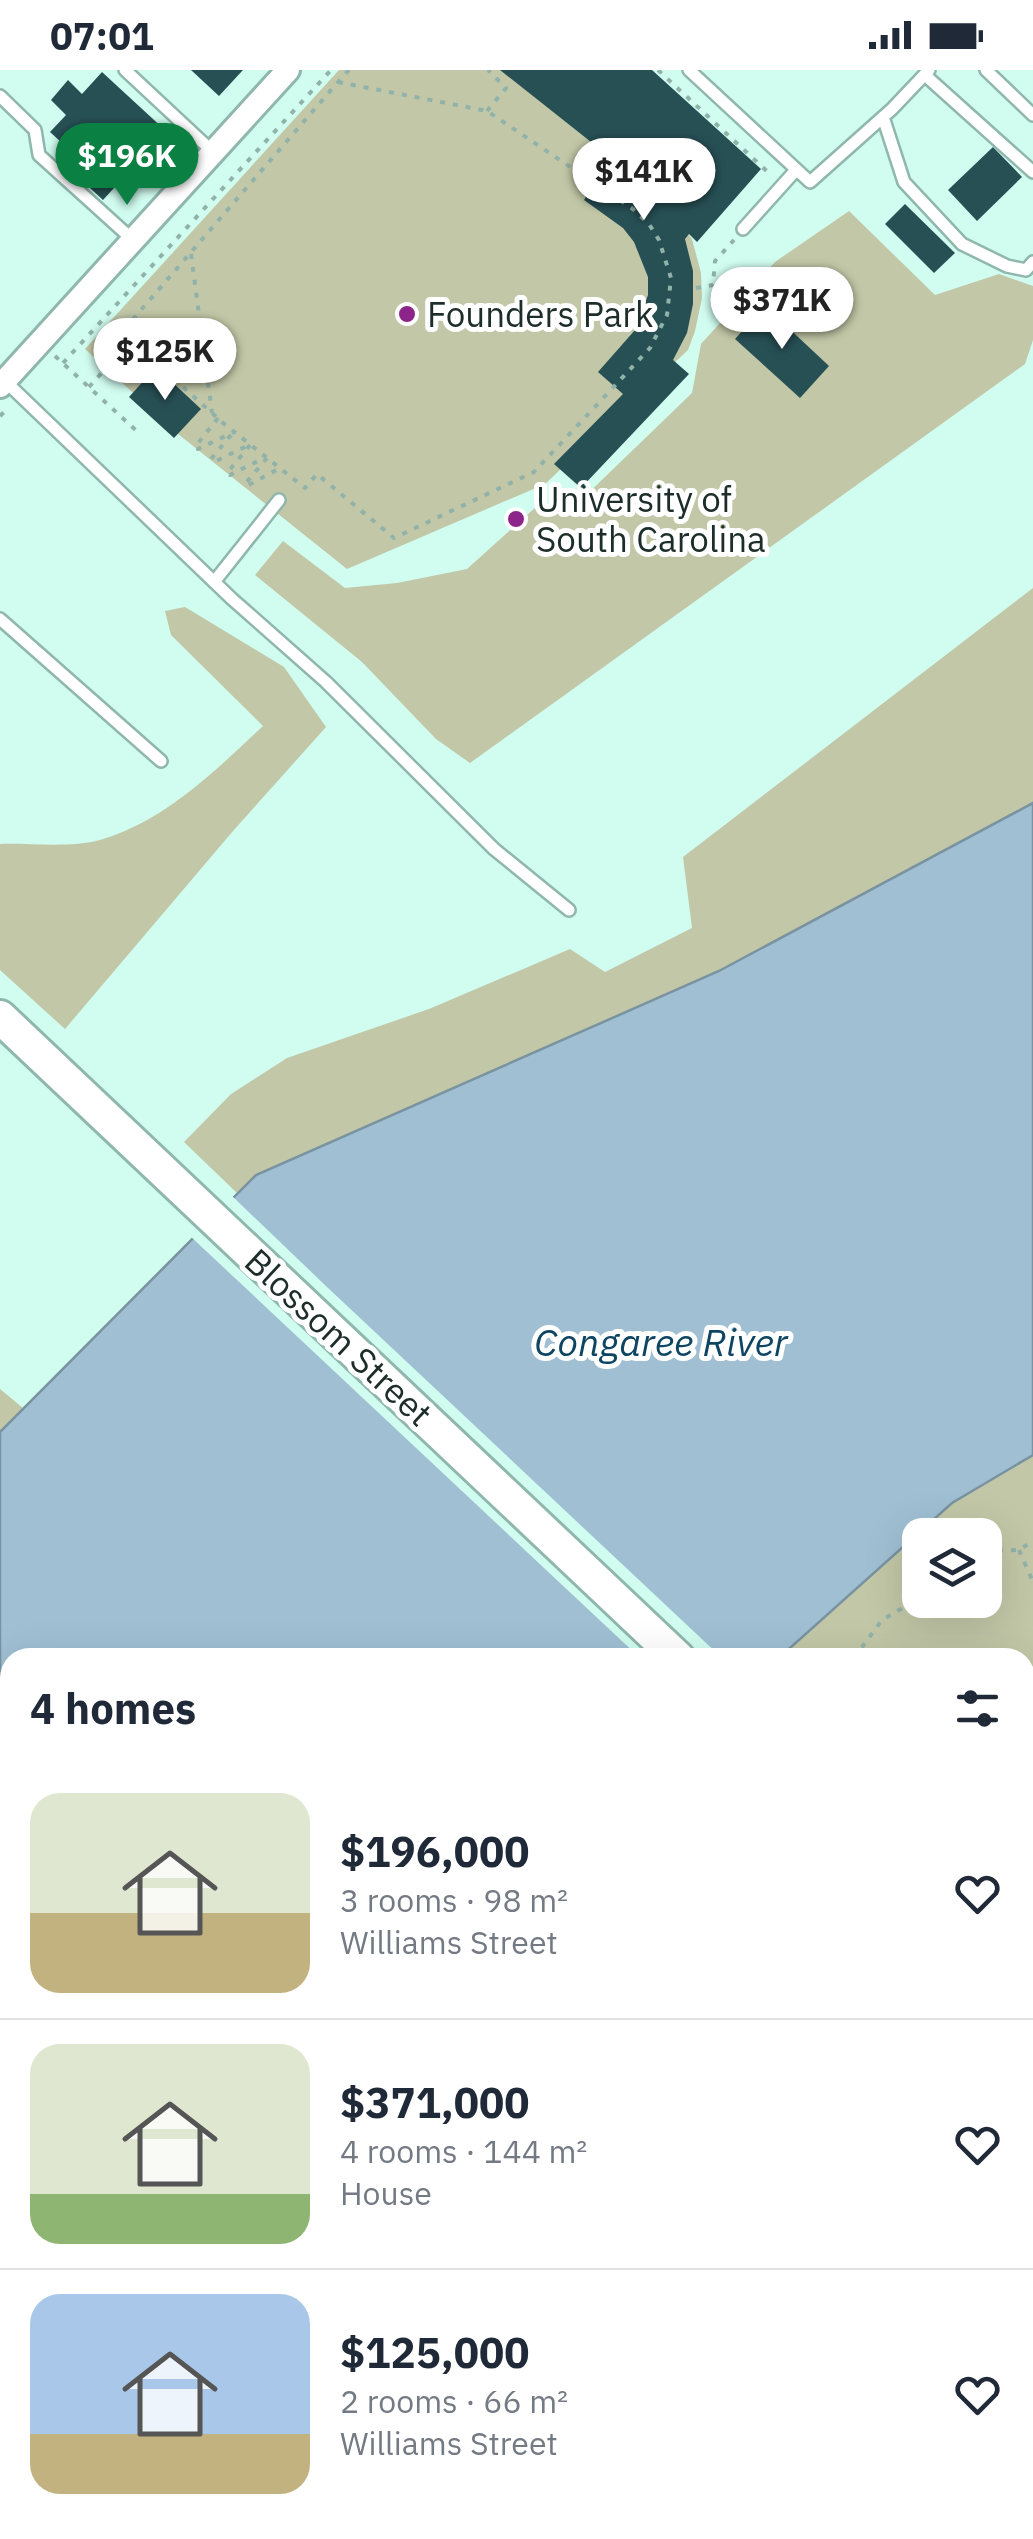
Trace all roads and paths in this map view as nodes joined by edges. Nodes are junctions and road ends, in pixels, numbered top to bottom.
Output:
1 (125, 70) edge
2 (288, 70) edge
3 (331, 70) edge
4 (350, 70) edge
5 (488, 70) edge
6 (658, 70) edge
7 (689, 70) edge
8 (986, 70) edge
9 (927, 73) edge
10 (338, 82) junction
11 (293, 95) dead end
12 (0, 96) edge
13 (301, 103) junction
14 (486, 111) junction
15 (1033, 115) edge
16 (883, 117) junction
17 (252, 140) dead end
18 (260, 148) junction
19 (214, 152) junction
20 (796, 170) junction
21 (1033, 172) edge
22 (782, 185) junction
23 (210, 186) dead end
24 (218, 194) junction
25 (744, 228) joint
26 (168, 231) dead end
27 (176, 238) junction
28 (133, 240) junction
29 (191, 252) junction
30 (1033, 262) edge
31 (126, 277) dead end
32 (134, 284) junction
33 (696, 288) dead end
34 (131, 340) junction
35 (40, 342) junction
36 (63, 362) junction
37 (4, 386) edge
38 (89, 387) junction
39 (212, 413) junction
40 (0, 416) edge
41 (218, 418) junction
42 (234, 432) junction
43 (140, 434) dead end
44 (250, 445) junction
45 (266, 458) junction
46 (280, 468) junction
47 (280, 500) dead end
48 (214, 582) junction
49 (0, 618) edge
50 (162, 761) dead end
51 (570, 910) dead end
52 (0, 1017) edge
53 (1033, 1541) edge
54 (1002, 1550) edge
55 (1019, 1550) junction
56 (1033, 1582) edge
57 (902, 1608) edge
58 (667, 1648) edge
59 (861, 1648) edge

1 - 19 lane
2 - 19 street
3 - 13 path
4 - 10 path
5 - 14 path
6 - 22 path
7 - 20 lane
8 - 15 lane
9 - 16 lane
9 - 21 lane
10 - 14 path
10 - 29 path
11 - 13 path
12 - 28 lane
13 - 18 path
14 - 46 path
16 - 20 lane
16 - 30 lane
17 - 18 path
18 - 24 path
19 - 28 street
20 - 22 lane
22 - 25 lane
23 - 24 path
24 - 27 path
25 - 33 path
26 - 27 path
27 - 32 path
28 - 35 street
29 - 34 path
29 - 39 path
31 - 32 path
32 - 36 path
34 - 38 path
34 - 39 path
35 - 36 path
35 - 37 street
36 - 38 path
37 - 40 path
37 - 48 lane
38 - 43 path
39 - 41 path
41 - 42 path
41 - 42 path
42 - 44 path
42 - 44 path
44 - 45 path
44 - 45 path
45 - 46 path
45 - 46 path
47 - 48 lane
48 - 51 lane
49 - 50 lane
52 - 58 main road, Blossom Street
53 - 55 path
54 - 55 path
55 - 56 path
57 - 59 path

